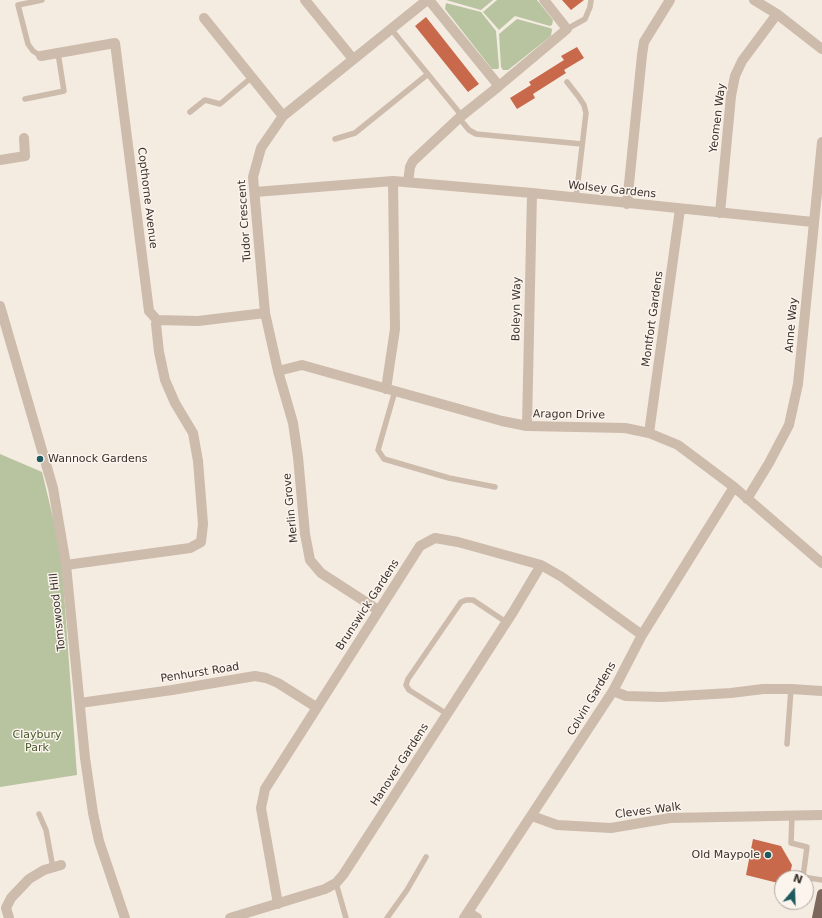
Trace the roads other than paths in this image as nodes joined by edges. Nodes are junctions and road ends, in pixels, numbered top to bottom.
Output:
1 (42, 0) edge
2 (305, 0) edge
3 (544, 0) edge
4 (591, 0) edge
5 (754, 0) edge
6 (425, 1) edge
7 (668, 1) edge
8 (777, 14) junction
9 (204, 18) dead end
10 (391, 29) junction
11 (567, 29) junction
12 (822, 49) edge
13 (58, 53) junction
14 (41, 56) joint
15 (353, 59) junction
16 (428, 74) junction
17 (252, 77) junction
18 (566, 82) dead end
19 (499, 86) junction
20 (25, 99) dead end
21 (190, 112) dead end
22 (283, 116) junction
23 (460, 117) junction
24 (24, 138) dead end
25 (335, 139) dead end
26 (822, 142) edge
27 (582, 144) junction
28 (0, 160) edge
29 (393, 181) junction
30 (408, 182) junction
31 (255, 192) junction
32 (532, 193) junction
33 (576, 198) junction
34 (627, 204) junction
35 (680, 209) junction
36 (720, 213) junction
37 (813, 222) junction
38 (0, 306) edge
39 (265, 313) junction
40 (156, 320) junction
41 (278, 371) junction
42 (390, 390) junction
43 (527, 426) junction
44 (649, 433) junction
45 (495, 487) dead end
46 (734, 487) junction
47 (747, 499) junction
48 (822, 563) edge
49 (66, 565) junction
50 (541, 565) junction
51 (378, 610) junction
52 (506, 622) junction
53 (642, 635) junction
54 (791, 689) junction
55 (613, 691) junction
56 (822, 691) edge
57 (80, 703) junction
58 (316, 707) junction
59 (447, 714) junction
60 (787, 744) dead end
61 (39, 814) dead end
62 (822, 815) edge
63 (532, 816) junction
64 (792, 816) junction
65 (426, 857) dead end
66 (57, 866) joint
67 (822, 880) edge
68 (336, 883) junction
69 (822, 894) edge
70 (278, 904) junction
71 (3, 907) edge
72 (466, 915) edge
73 (9, 918) edge
74 (125, 918) edge
75 (230, 918) edge
76 (346, 918) edge
77 (388, 918) edge
78 (477, 918) edge
79 (817, 918) edge

1 - 14 lane
2 - 15 street
3 - 11 street
4 - 11 lane
5 - 8 street
6 - 10 street, Tudor Crescent
6 - 19 street
7 - 34 street
8 - 12 street
8 - 36 street, Yeomen Way
9 - 17 street
10 - 15 street, Tudor Crescent
10 - 16 lane
11 - 19 street
13 - 14 street, Copthorne Avenue
13 - 20 lane
13 - 40 street, Copthorne Avenue
15 - 22 street, Tudor Crescent
16 - 23 lane
16 - 25 lane
17 - 21 lane
17 - 22 street
18 - 27 lane
19 - 23 street
22 - 31 street, Tudor Crescent
23 - 27 lane
23 - 30 street
24 - 28 street
26 - 37 street, Anne Way
27 - 33 lane
29 - 30 street, Wolsey Gardens
29 - 31 street, Wolsey Gardens
29 - 42 street
30 - 32 street, Wolsey Gardens
31 - 39 street, Tudor Crescent
32 - 33 street, Wolsey Gardens
32 - 43 street, Boleyn Way
33 - 34 street, Wolsey Gardens
34 - 35 street, Wolsey Gardens
35 - 36 street, Wolsey Gardens
35 - 44 street, Montfort Gardens
36 - 37 street, Wolsey Gardens
37 - 47 street, Anne Way
38 - 49 street, Tomswood Hill
39 - 40 street
39 - 41 street, Tudor Crescent
40 - 49 street
41 - 42 street, Aragon Drive
41 - 51 street, Merlin Grove
42 - 43 street, Aragon Drive
42 - 45 lane
43 - 44 street, Aragon Drive
44 - 46 street, Aragon Drive
46 - 47 street, Aragon Drive
46 - 53 street, Colvin Gardens
47 - 48 street, Aragon Drive
49 - 57 street, Tomswood Hill
50 - 51 street, Brunswick Gardens
50 - 52 street, Hanover Gardens
50 - 53 street, Brunswick Gardens
51 - 58 street, Brunswick Gardens
52 - 59 street, Hanover Gardens
52 - 59 lane
53 - 55 street, Colvin Gardens
54 - 55 street
54 - 56 street
54 - 60 lane
55 - 63 street, Colvin Gardens
57 - 58 street, Penhurst Road
57 - 74 street, Tomswood Hill
58 - 70 street, Brunswick Gardens
59 - 68 street, Hanover Gardens
61 - 66 lane
62 - 64 street, Cleves Walk
63 - 64 street, Cleves Walk
63 - 72 street, Colvin Gardens
64 - 67 lane
65 - 77 lane
66 - 71 street
68 - 70 street, Hanover Gardens
68 - 76 lane
69 - 79 main road
70 - 75 street, Hanover Gardens
71 - 73 street
72 - 78 street

